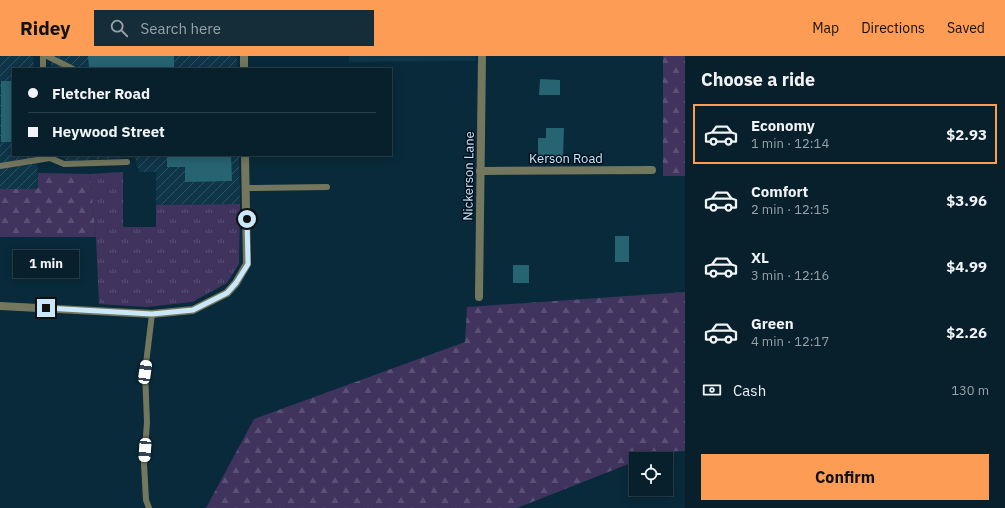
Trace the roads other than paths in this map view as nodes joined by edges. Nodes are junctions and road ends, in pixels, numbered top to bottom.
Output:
1 (43, 56) edge
2 (48, 56) edge
3 (244, 56) edge
4 (482, 56) edge
5 (43, 68) edge
6 (71, 68) edge
7 (244, 68) edge
8 (245, 156) edge
9 (49, 157) edge
10 (127, 162) dead end
11 (0, 166) edge
12 (652, 170) dead end
13 (480, 171) junction
14 (327, 187) dead end
15 (246, 188) junction
16 (479, 297) dead end
17 (0, 306) edge
18 (152, 314) junction
19 (148, 508) edge

1 - 5 lane
2 - 6 lane
3 - 7 street
4 - 13 street, Nickerson Lane
8 - 15 street
9 - 10 lane
9 - 11 lane
12 - 13 street, Kerson Road
13 - 16 street, Nickerson Lane
14 - 15 lane
15 - 18 street
17 - 18 street
18 - 19 lane

